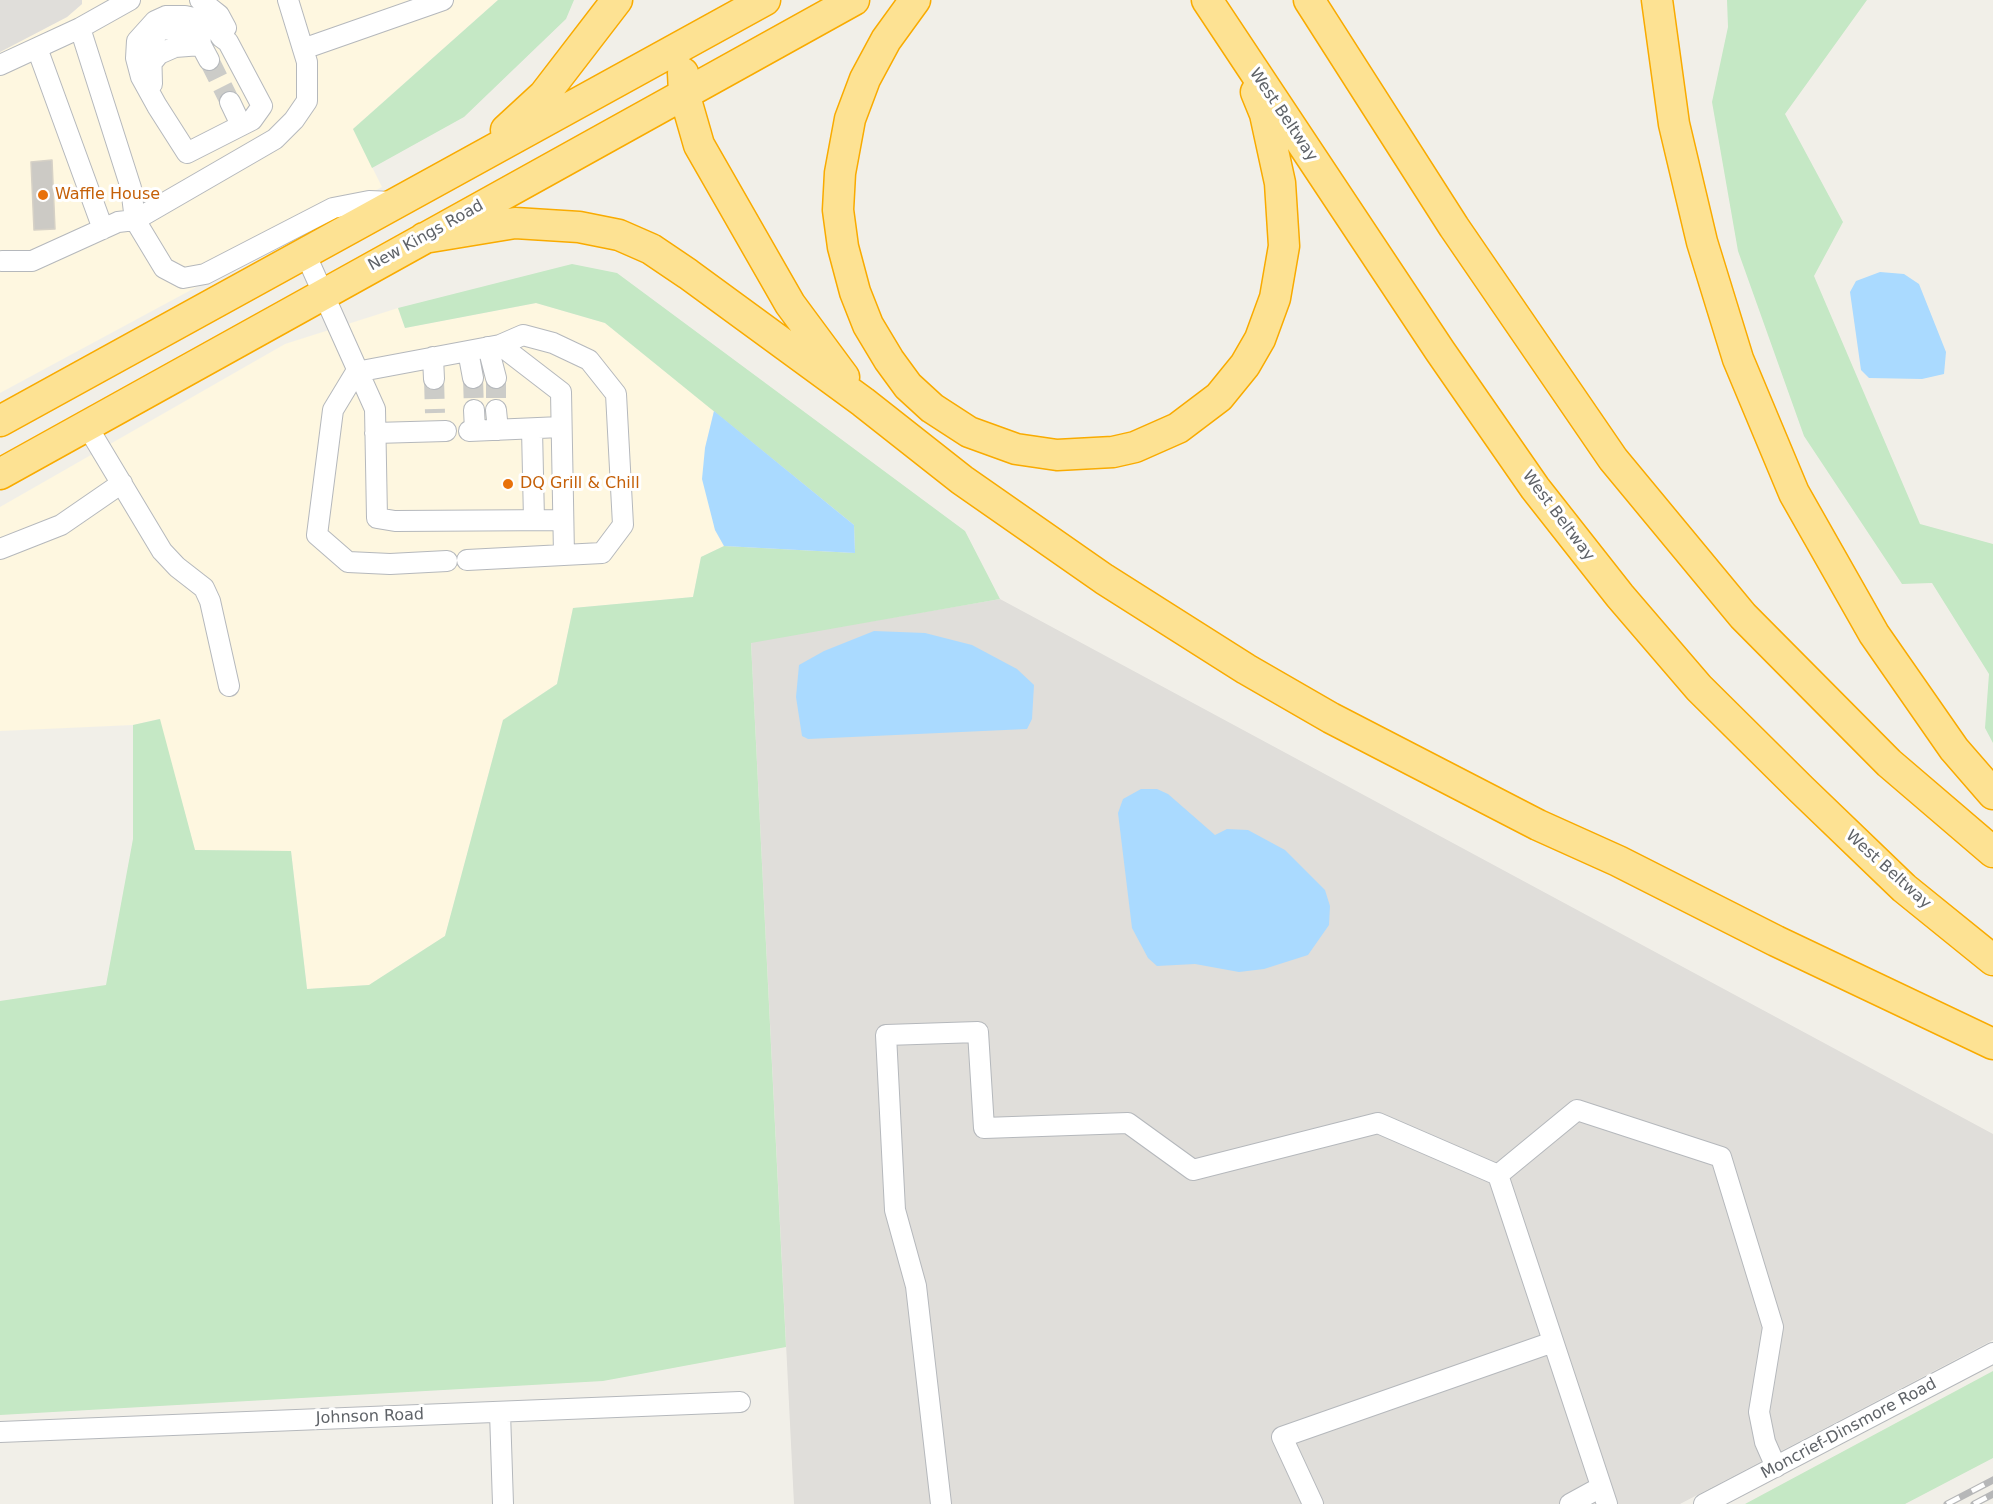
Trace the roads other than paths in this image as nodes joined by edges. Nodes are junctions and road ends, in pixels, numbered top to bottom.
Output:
1 (130, 0) edge
2 (182, 0) edge
3 (200, 0) edge
4 (288, 0) edge
5 (443, 0) edge
6 (617, 0) edge
7 (765, 0) edge
8 (854, 0) edge
9 (915, 0) edge
10 (1207, 0) edge
11 (1309, 0) edge
12 (1657, 0) edge
13 (166, 16) junction
14 (80, 28) junction
15 (228, 42) junction
16 (681, 46) junction
17 (37, 48) junction
18 (1239, 48) junction
19 (303, 49) junction
20 (205, 53) tunnel mouth
21 (0, 65) edge
22 (684, 93) junction
23 (230, 102) tunnel mouth
24 (157, 106) junction
25 (247, 122) junction
26 (268, 143) junction
27 (472, 162) junction
28 (400, 202) junction
29 (135, 220) junction
30 (103, 229) junction
31 (424, 238) junction
32 (305, 253) junction
33 (1, 259) edge
34 (321, 293) junction
35 (494, 346) junction
36 (468, 351) junction
37 (433, 357) junction
38 (356, 372) junction
39 (473, 378) tunnel mouth
40 (496, 378) tunnel mouth
41 (434, 379) tunnel mouth
42 (863, 402) junction
43 (474, 410) tunnel mouth
44 (496, 410) tunnel mouth
45 (0, 421) edge
46 (439, 425) dead end
47 (87, 426) junction
48 (561, 428) junction
49 (532, 429) junction
50 (498, 430) junction
51 (375, 433) junction
52 (0, 474) edge
53 (122, 483) junction
54 (534, 520) junction
55 (563, 520) junction
56 (0, 549) edge
57 (564, 555) junction
58 (467, 560) dead end
59 (447, 561) dead end
60 (229, 687) dead end
61 (1993, 794) edge
62 (1993, 852) edge
63 (1993, 960) edge
64 (1993, 1044) edge
65 (1498, 1175) junction
66 (1553, 1342) junction
67 (1993, 1353) edge
68 (740, 1402) dead end
69 (500, 1412) junction
70 (0, 1432) edge
71 (1776, 1467) junction
72 (1604, 1496) edge
73 (503, 1504) edge
74 (941, 1504) edge
75 (1313, 1504) edge
76 (1570, 1504) edge
77 (1704, 1504) edge

1 - 14 street
2 - 13 street
3 - 15 street
4 - 19 street
5 - 19 street
6 - 27 highway
7 - 16 highway
8 - 22 highway, New Kings Road
9 - 18 highway
10 - 18 highway, West Beltway
11 - 62 highway
12 - 61 highway
13 - 15 street
13 - 24 street
14 - 17 street
14 - 29 street
15 - 25 street
16 - 22 highway
16 - 27 highway
17 - 21 street
17 - 30 street
18 - 63 highway, West Beltway
19 - 26 street
20 - 24 street
22 - 31 highway, New Kings Road
22 - 42 highway
23 - 25 street
24 - 25 street
25 - 26 street
26 - 29 street
27 - 28 highway
28 - 29 street
28 - 32 highway
29 - 30 street
30 - 33 street
31 - 34 highway, New Kings Road
31 - 42 highway
32 - 34 street
32 - 45 highway
34 - 38 street
34 - 47 highway, New Kings Road
35 - 36 street
35 - 40 street
35 - 48 street
35 - 57 street
36 - 37 street
36 - 39 street
37 - 38 street
37 - 41 street
38 - 51 street
38 - 59 street
42 - 64 highway
43 - 50 street
44 - 50 street
46 - 51 street
47 - 52 highway, New Kings Road
47 - 53 street
48 - 49 street
48 - 55 street
49 - 50 street
49 - 54 street
51 - 54 street
53 - 56 street
53 - 60 street
54 - 55 street
55 - 57 street
57 - 58 street
65 - 66 street
65 - 71 street
65 - 74 street
66 - 72 street
66 - 75 street
67 - 71 street, Moncrief-Dinsmore Road
68 - 69 street, Johnson Road
69 - 70 street, Johnson Road
69 - 73 street
71 - 77 street, Moncrief-Dinsmore Road
72 - 76 street

